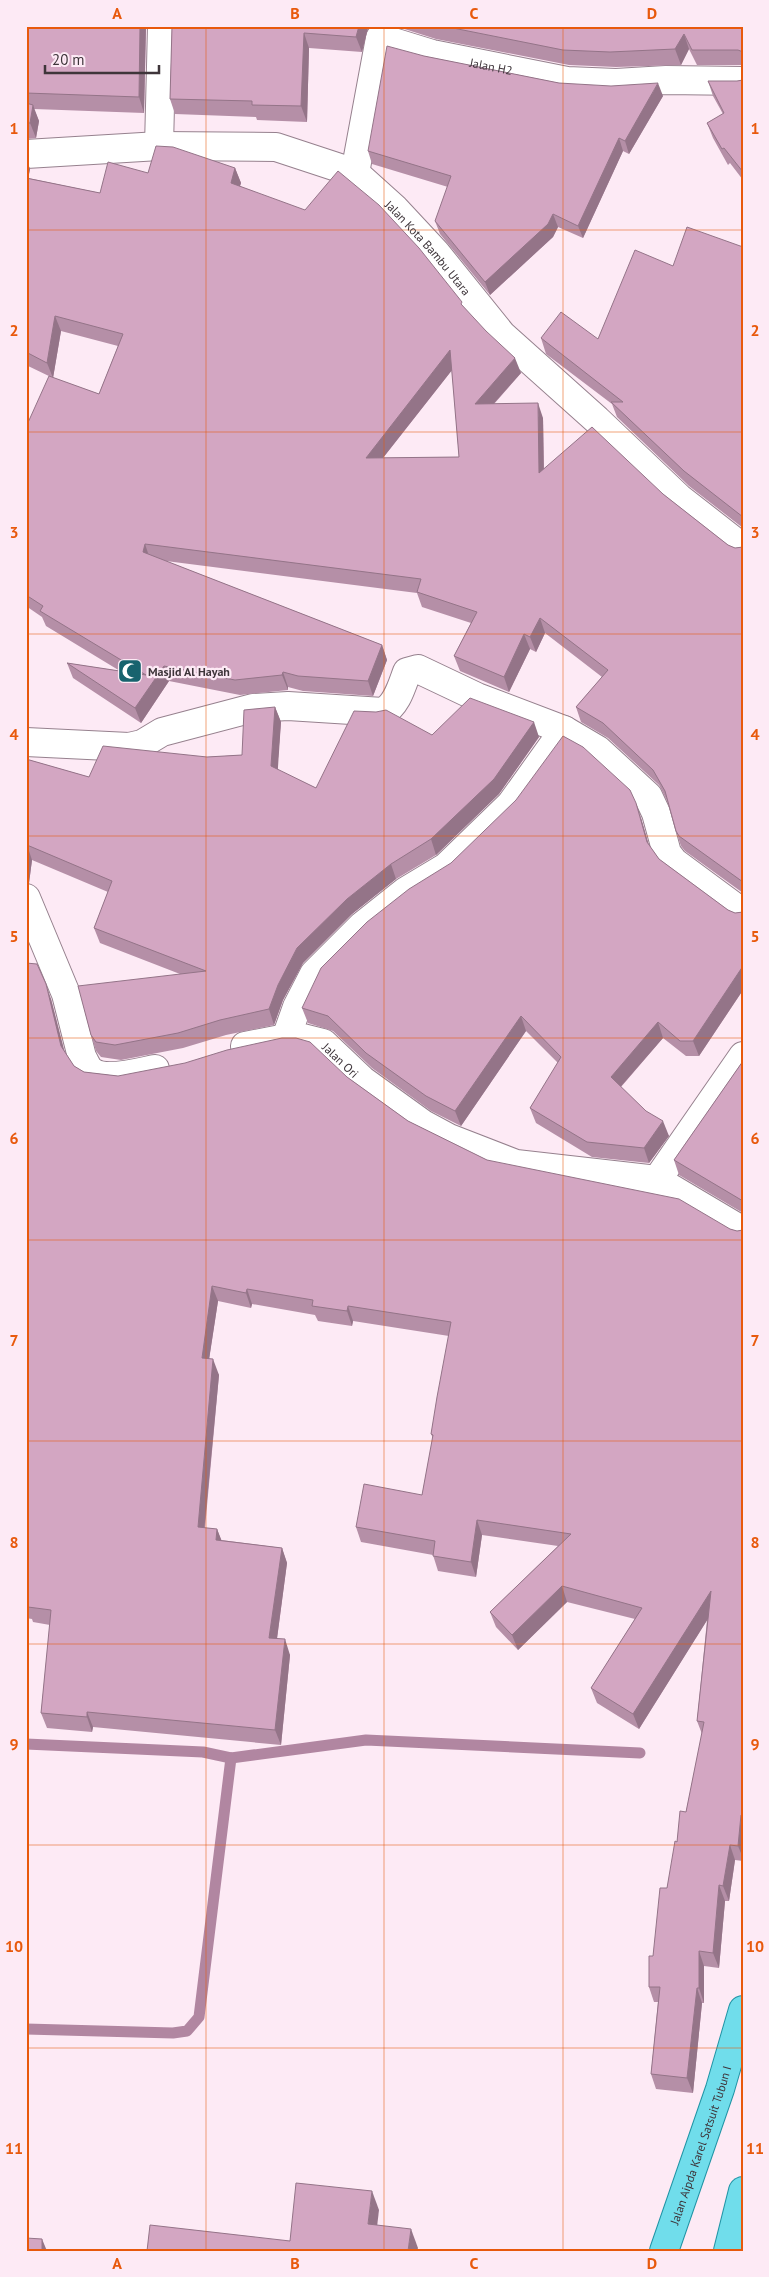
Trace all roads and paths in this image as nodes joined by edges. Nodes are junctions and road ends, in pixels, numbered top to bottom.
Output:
1 (162, 26) edge
2 (381, 32) edge
3 (743, 81) edge
4 (159, 146) junction
5 (26, 154) edge
6 (355, 173) junction
7 (743, 548) edge
8 (564, 730) junction
9 (26, 742) edge
10 (26, 898) edge
11 (743, 913) edge
12 (286, 1038) junction
13 (221, 1053) edge
14 (743, 1056) edge
15 (178, 1065) edge
16 (657, 1180) junction
17 (743, 1231) edge
18 (743, 2010) edge
19 (742, 2196) edge
20 (664, 2251) edge
21 (728, 2251) edge

1 - 4 street
2 - 3 street, Jalan H2
2 - 6 street, Jalan H2
4 - 5 street, Jalan Kota Bambu Utara
4 - 6 street, Jalan Kota Bambu Utara
6 - 7 street, Jalan Kota Bambu Utara
8 - 9 street
8 - 11 street
8 - 12 street
10 - 15 street
12 - 13 street, Jalan Ori
12 - 16 street, Jalan Ori
14 - 16 street
16 - 17 street, Jalan Ori
18 - 20 main road, Jalan Aipda Karel Satsuit Tubun I
19 - 21 main road

